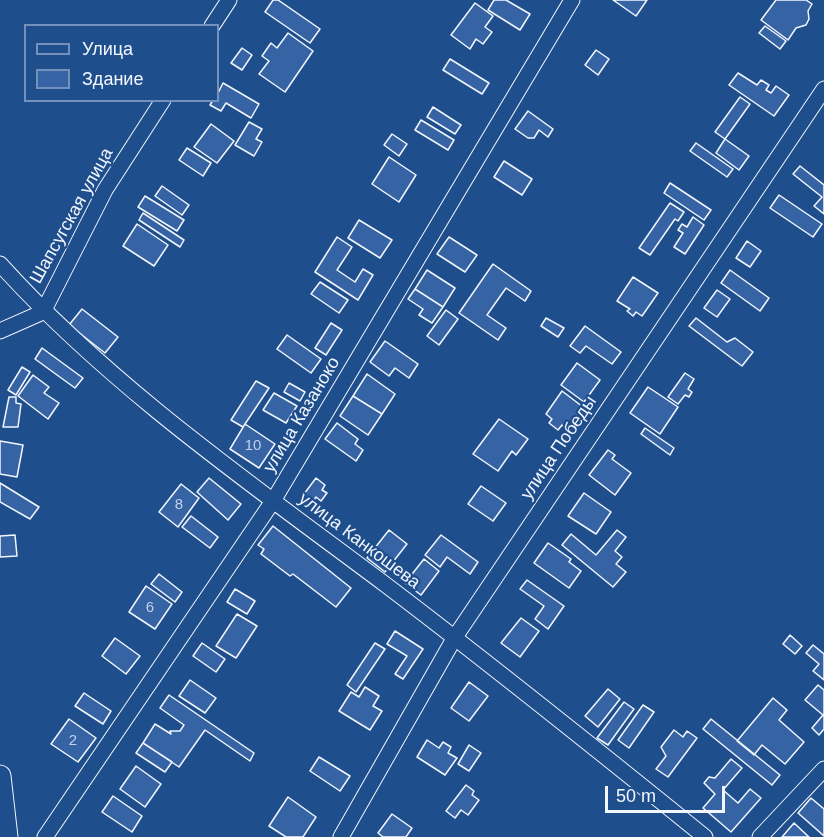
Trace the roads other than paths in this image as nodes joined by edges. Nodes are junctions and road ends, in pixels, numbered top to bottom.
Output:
1 (229, 0) edge
2 (572, 0) edge
3 (213, 24) edge
4 (824, 89) edge
5 (162, 102) edge
6 (0, 264) edge
7 (43, 312) junction
8 (0, 331) edge
9 (273, 501) junction
10 (455, 637) junction
11 (824, 770) edge
12 (0, 776) edge
13 (7, 837) edge
14 (45, 837) edge
15 (341, 837) edge
16 (705, 837) edge
17 (760, 837) edge

1 - 3 street
2 - 9 street, улица Казаноко
4 - 10 street, улица Победы
5 - 7 street, Шапсугская улица
6 - 7 street, улица Канкошева
7 - 8 street, Шапсугская улица
7 - 9 street, улица Канкошева
9 - 10 street, улица Канкошева
9 - 14 street, улица Казаноко
10 - 15 street, улица Победы
10 - 16 street, улица Канкошева
11 - 17 street
12 - 13 street

